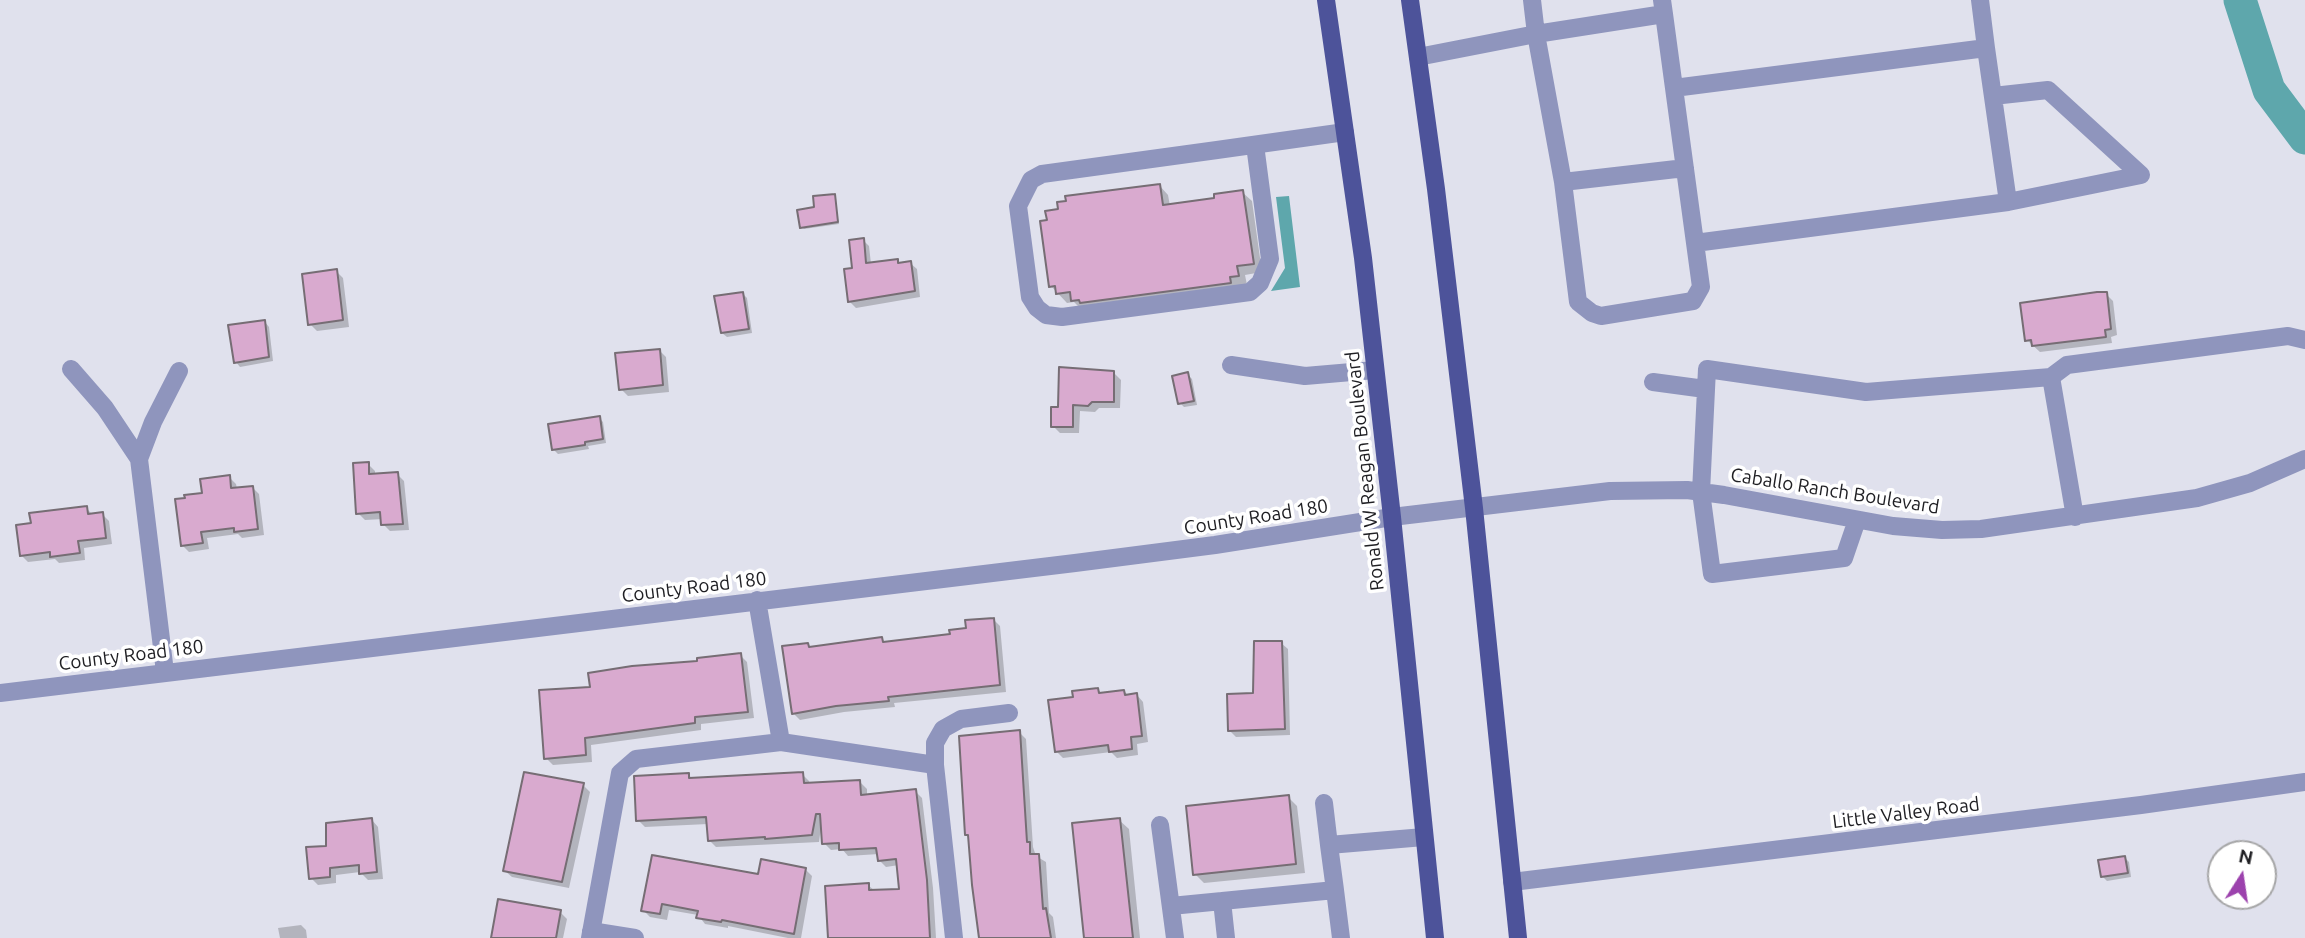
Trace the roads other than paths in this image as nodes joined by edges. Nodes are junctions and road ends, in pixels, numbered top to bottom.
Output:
1 (1326, 0) edge
2 (1410, 0) edge
3 (1532, 0) edge
4 (1980, 0) edge
5 (1663, 7) edge
6 (1536, 34) junction
7 (1986, 48) junction
8 (1418, 57) junction
9 (1674, 88) junction
10 (1993, 96) junction
11 (1345, 132) junction
12 (1255, 145) junction
13 (1685, 169) junction
14 (1563, 182) junction
15 (2008, 202) junction
16 (1695, 243) junction
17 (2305, 340) edge
18 (1231, 365) dead end
19 (71, 369) dead end
20 (1375, 370) junction
21 (179, 372) dead end
22 (2051, 377) junction
23 (1653, 382) dead end
24 (1705, 388) junction
25 (139, 459) junction
26 (2305, 459) edge
27 (1701, 492) junction
28 (1474, 508) junction
29 (1392, 517) junction
30 (2075, 517) junction
31 (1857, 520) junction
32 (757, 600) junction
33 (165, 672) junction
34 (0, 692) edge
35 (1009, 713) dead end
36 (781, 743) junction
37 (935, 765) junction
38 (2305, 782) edge
39 (1324, 803) dead end
40 (1160, 825) dead end
41 (1424, 837) junction
42 (1329, 845) junction
43 (1512, 882) junction
44 (1335, 890) junction
45 (1222, 901) junction
46 (1171, 906) junction
47 (590, 934) edge
48 (635, 938) edge
49 (954, 938) edge
50 (1175, 938) edge
51 (1226, 938) edge
52 (1341, 938) edge
53 (1435, 938) edge
54 (1518, 938) edge

1 - 11 main road, Ronald W Reagan Boulevard
2 - 8 main road
3 - 6 street
4 - 7 street
5 - 6 street
5 - 9 street
6 - 8 street
6 - 14 street
7 - 9 street
7 - 10 street
8 - 28 main road
9 - 13 street
10 - 15 street
10 - 15 street
11 - 12 street
11 - 20 main road, Ronald W Reagan Boulevard
12 - 12 street
13 - 14 street
13 - 16 street
14 - 16 street
15 - 16 street
17 - 22 street
18 - 20 street
19 - 25 street
20 - 29 main road, Ronald W Reagan Boulevard
21 - 25 street
22 - 24 street
22 - 30 street
23 - 24 street
24 - 27 street
25 - 33 street
26 - 30 street, Caballo Ranch Boulevard
27 - 28 street, Caballo Ranch Boulevard
27 - 31 street, Caballo Ranch Boulevard
27 - 31 street
28 - 29 street, Caballo Ranch Boulevard
28 - 43 main road
29 - 32 street, County Road 180
29 - 41 main road, Ronald W Reagan Boulevard
30 - 31 street, Caballo Ranch Boulevard
32 - 33 street, County Road 180
32 - 36 street
33 - 34 street, County Road 180
35 - 37 street
36 - 37 street
36 - 47 street
37 - 49 street
38 - 43 street, Little Valley Road
39 - 42 street
40 - 46 street
41 - 42 street
41 - 53 main road, Ronald W Reagan Boulevard
42 - 44 street
43 - 54 main road
44 - 45 street
44 - 52 street
45 - 46 street
45 - 51 street
46 - 50 street
47 - 48 street

